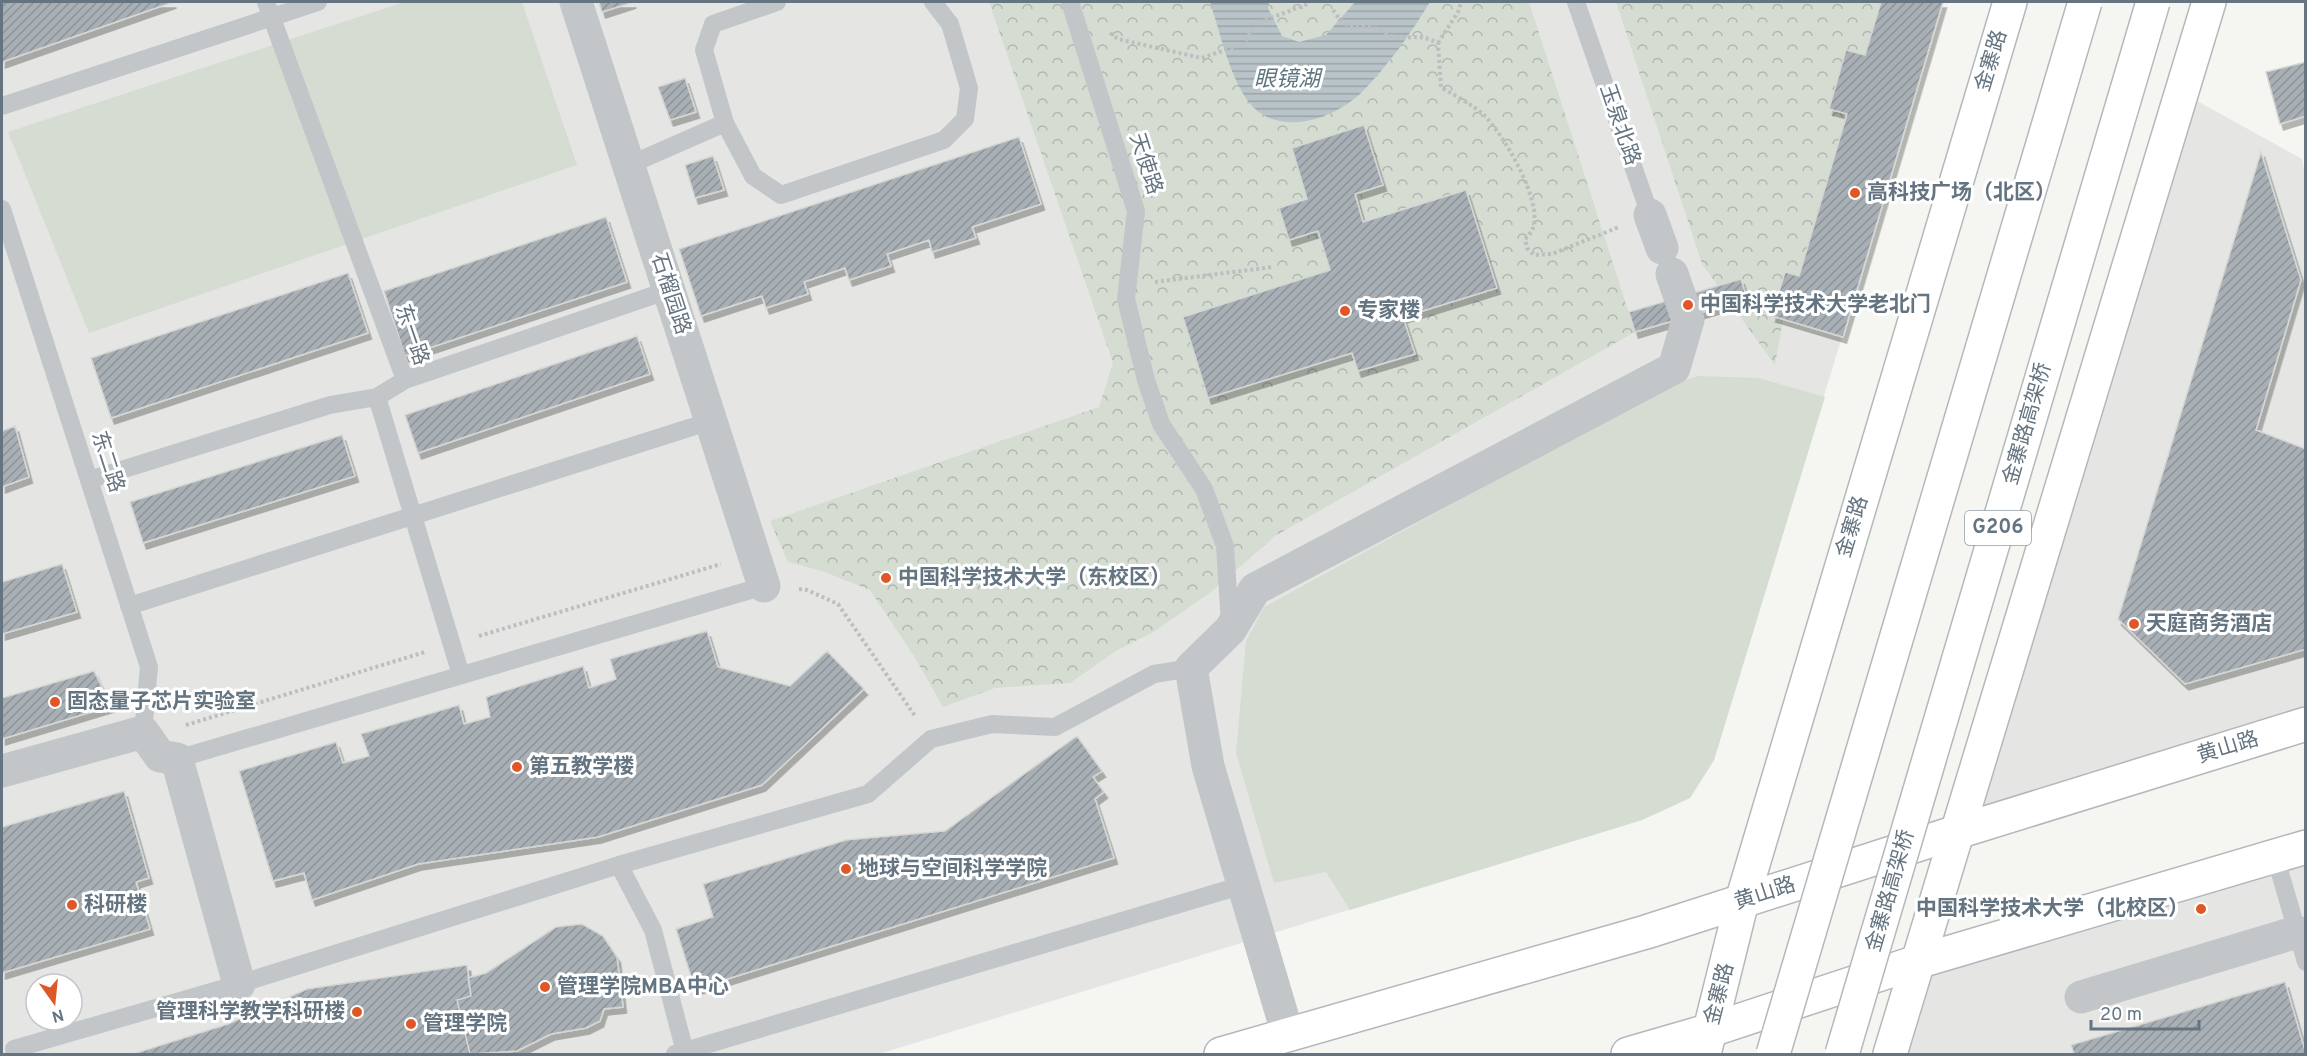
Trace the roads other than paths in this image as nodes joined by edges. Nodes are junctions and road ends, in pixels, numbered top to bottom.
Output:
1 (318, 2) edge
2 (576, 2) edge
3 (777, 2) edge
4 (933, 2) edge
5 (1576, 2) edge
6 (2010, 2) edge
7 (2085, 2) edge
8 (2153, 2) edge
9 (2209, 2) edge
10 (1070, 3) edge
11 (269, 9) edge
12 (2, 106) edge
13 (725, 123) junction
14 (629, 165) junction
15 (2, 209) edge
16 (1650, 215) joint
17 (669, 290) junction
18 (405, 380) junction
19 (377, 397) junction
20 (711, 421) junction
21 (89, 480) junction
22 (412, 515) junction
23 (764, 586) joint
24 (129, 606) junction
25 (1230, 630) junction
26 (1191, 668) junction
27 (461, 675) junction
28 (2306, 724) edge
29 (143, 732) junction
30 (177, 759) junction
31 (2, 771) edge
32 (1957, 832) junction
33 (2290, 852) edge
34 (619, 865) junction
35 (1243, 885) junction
36 (1742, 901) junction
37 (2301, 947) edge
38 (1917, 962) junction
39 (239, 984) junction
40 (2081, 997) dead end
41 (1288, 1035) junction
42 (1708, 1042) edge
43 (680, 1053) edge
44 (15, 1054) edge
45 (1221, 1054) edge
46 (1628, 1054) edge
47 (1773, 1054) edge
48 (1842, 1054) edge
49 (1890, 1054) edge

1 - 11 lane
2 - 14 street, 石榴园路
3 - 13 lane
4 - 13 lane
5 - 16 lane, 玉泉北路
6 - 36 main road, 金寨路
7 - 47 main road, bridge
8 - 48 main road, 金寨路高架桥 / G206, bridge
9 - 32 main road
10 - 25 lane, 天使路
11 - 12 lane
11 - 18 lane, 东一路
13 - 14 lane
14 - 17 street, 石榴园路
15 - 21 lane, 东二路
16 - 25 street, 玉泉北路
17 - 18 lane
17 - 20 street, 石榴园路
18 - 19 lane, 东一路
19 - 21 lane
19 - 22 lane
20 - 22 lane
20 - 23 street, 石榴园路
21 - 24 lane, 东二路
22 - 24 lane
22 - 27 lane
23 - 27 lane
24 - 29 lane, 东二路
25 - 26 street
26 - 34 lane
26 - 35 street
27 - 30 lane
28 - 32 main road, 黄山路
29 - 30 street
29 - 31 street
30 - 39 street
32 - 36 main road, 黄山路
32 - 38 main road
33 - 37 lane
33 - 38 main road
34 - 39 lane
34 - 43 lane
35 - 41 street
35 - 43 lane
36 - 41 main road, 黄山路
36 - 42 main road, 金寨路
37 - 40 street
38 - 42 main road
38 - 49 main road
39 - 44 lane
41 - 45 main road, 黄山路
42 - 46 main road

